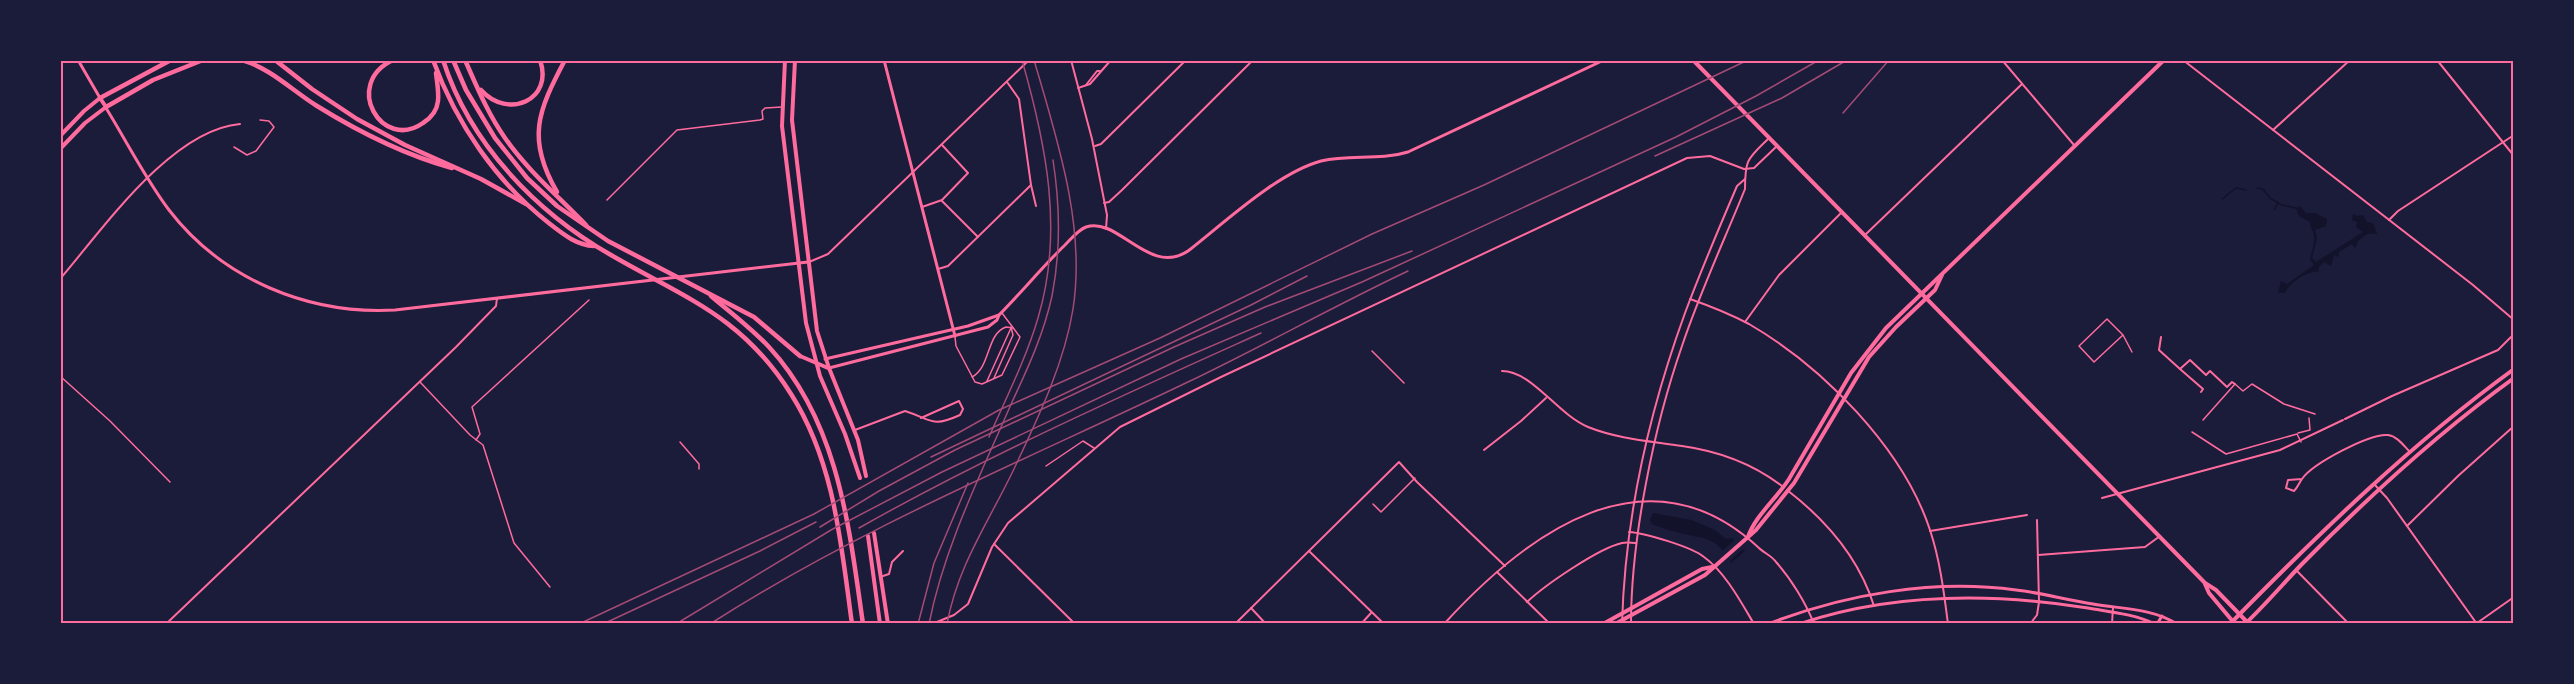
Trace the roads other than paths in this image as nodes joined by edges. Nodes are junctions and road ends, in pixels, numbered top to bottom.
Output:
1 (78, 60) edge
2 (171, 60) edge
3 (203, 60) edge
4 (242, 60) edge
5 (276, 60) edge
6 (393, 60) edge
7 (443, 60) edge
8 (453, 60) edge
9 (465, 60) edge
10 (540, 60) edge
11 (565, 60) edge
12 (785, 60) edge
13 (795, 60) edge
14 (884, 60) edge
15 (1029, 60) edge
16 (1071, 60) edge
17 (1111, 60) edge
18 (1186, 60) edge
19 (1253, 60) edge
20 (1604, 60) edge
21 (1693, 60) edge
22 (2002, 60) edge
23 (2164, 60) edge
24 (2183, 60) edge
25 (2350, 60) edge
26 (2437, 60) edge
27 (434, 63) edge
28 (475, 82) junction
29 (1006, 82) junction
30 (2022, 84) junction
31 (1078, 88) junction
32 (100, 98) junction
33 (106, 107) junction
34 (782, 107) junction
35 (792, 108) junction
36 (260, 120) dead end
37 (240, 124) dead end
38 (2274, 130) junction
39 (2514, 135) edge
40 (60, 136) edge
41 (1770, 138) junction
42 (2503, 142) junction
43 (942, 145) junction
44 (1777, 146) junction
45 (2075, 146) junction
46 (234, 147) dead end
47 (1094, 147) junction
48 (60, 149) edge
49 (2514, 156) edge
50 (1744, 169) junction
51 (462, 171) junction
52 (913, 173) junction
53 (147, 177) junction
54 (1745, 179) junction
55 (1031, 185) junction
56 (561, 200) junction
57 (607, 200) dead end
58 (942, 200) junction
59 (1104, 203) junction
60 (526, 204) junction
61 (1036, 206) dead end
62 (922, 207) junction
63 (1842, 212) junction
64 (2389, 220) junction
65 (1106, 229) junction
66 (595, 233) junction
67 (1864, 235) junction
68 (978, 237) junction
69 (597, 246) junction
70 (808, 262) junction
71 (798, 264) junction
72 (938, 269) junction
73 (1942, 275) junction
74 (60, 279) edge
75 (1921, 292) junction
76 (706, 293) junction
77 (1926, 297) junction
78 (496, 298) junction
79 (1690, 299) junction
80 (589, 300) dead end
81 (1699, 302) junction
82 (1000, 314) junction
83 (2514, 320) edge
84 (1011, 322) junction
85 (1745, 322) junction
86 (1888, 325) junction
87 (1011, 327) junction
88 (1015, 329) junction
89 (1893, 329) junction
90 (953, 330) junction
91 (2514, 334) edge
92 (2123, 335) junction
93 (955, 336) junction
94 (2161, 337) dead end
95 (1372, 351) dead end
96 (2132, 352) dead end
97 (800, 356) joint
98 (825, 359) junction
99 (815, 360) junction
100 (829, 368) junction
101 (2180, 369) junction
102 (2514, 369) edge
103 (1502, 371) dead end
104 (60, 376) edge
105 (971, 377) junction
106 (2514, 378) edge
107 (994, 379) junction
108 (420, 382) junction
109 (987, 382) junction
110 (1404, 383) dead end
111 (2235, 384) junction
112 (2200, 392) dead end
113 (1838, 394) junction
114 (1546, 398) junction
115 (1843, 399) junction
116 (2315, 414) dead end
117 (921, 418) junction
118 (2309, 418) dead end
119 (2203, 420) dead end
120 (2514, 426) edge
121 (855, 430) junction
122 (2192, 432) dead end
123 (845, 434) junction
124 (2297, 434) junction
125 (476, 440) junction
126 (2301, 441) junction
127 (680, 442) dead end
128 (1647, 442) junction
129 (1656, 443) junction
130 (1094, 448) junction
131 (1484, 450) dead end
132 (2409, 452) junction
133 (1046, 466) dead end
134 (699, 468) dead end
135 (866, 476) dead end
136 (860, 477) dead end
137 (1415, 478) junction
138 (2302, 479) junction
139 (170, 482) dead end
140 (2374, 484) junction
141 (1784, 488) junction
142 (2379, 490) junction
143 (1788, 491) junction
144 (2119, 494) junction
145 (2102, 498) dead end
146 (1635, 500) junction
147 (1644, 500) junction
148 (1373, 504) dead end
149 (2027, 515) dead end
150 (2037, 520) dead end
151 (2407, 526) junction
152 (1930, 531) junction
153 (1629, 532) junction
154 (874, 533) dead end
155 (1638, 533) junction
156 (868, 536) dead end
157 (2160, 536) junction
158 (1748, 537) junction
159 (1628, 543) junction
160 (1637, 543) junction
161 (994, 544) junction
162 (903, 551) dead end
163 (1309, 551) junction
164 (2038, 555) junction
165 (1715, 565) junction
166 (2291, 565) junction
167 (1504, 566) junction
168 (2296, 570) junction
169 (1497, 572) junction
170 (880, 577) junction
171 (1624, 581) junction
172 (1634, 582) junction
173 (2205, 583) junction
174 (550, 587) dead end
175 (1942, 588) junction
176 (2039, 594) junction
177 (1870, 595) junction
178 (2514, 597) edge
179 (1944, 599) junction
180 (1527, 602) junction
181 (2039, 602) junction
182 (1874, 606) junction
183 (1632, 607) junction
184 (2113, 607) junction
185 (1251, 608) junction
186 (1808, 610) junction
187 (1372, 612) junction
188 (1622, 612) junction
189 (2112, 612) junction
190 (2240, 614) junction
191 (1631, 615) junction
192 (2162, 616) junction
193 (1622, 622) edge
194 (1814, 622) edge
195 (2232, 623) edge
196 (2247, 623) edge
197 (166, 624) edge
198 (852, 624) edge
199 (864, 624) edge
200 (880, 624) edge
201 (888, 624) edge
202 (932, 624) edge
203 (1076, 624) edge
204 (1235, 624) edge
205 (1266, 624) edge
206 (1361, 624) edge
207 (1384, 624) edge
208 (1444, 624) edge
209 (1550, 624) edge
210 (1604, 624) edge
211 (1615, 624) edge
212 (1631, 624) edge
213 (1754, 624) edge
214 (1768, 624) edge
215 (1799, 624) edge
216 (1948, 624) edge
217 (2030, 624) edge
218 (2112, 624) edge
219 (2156, 624) edge
220 (2177, 624) edge
221 (2349, 624) edge
222 (2477, 624) edge

1 - 32 street
2 - 32 highway
3 - 33 highway
4 - 51 highway
5 - 51 highway
6 - 27 highway
7 - 69 highway
8 - 66 highway
9 - 28 highway
10 - 28 highway
11 - 56 highway
12 - 34 main road
13 - 35 main road
14 - 52 street
15 - 29 street
16 - 31 street
17 - 31 street
18 - 47 street
19 - 59 street
20 - 65 street
21 - 41 main road
22 - 30 street
23 - 45 main road
24 - 38 street
25 - 38 street
26 - 42 street
27 - 60 highway
28 - 56 highway
29 - 43 street
29 - 55 street
30 - 45 street
30 - 67 street
31 - 47 street
32 - 33 main road
32 - 40 main road
33 - 48 main road
33 - 53 street
34 - 35 main road
34 - 57 lane
34 - 71 main road
35 - 70 main road
36 - 46 lane
37 - 53 street
38 - 64 street
39 - 42 street
41 - 44 main road
41 - 50 street
42 - 49 street
42 - 64 street
43 - 52 street
43 - 58 street
44 - 50 street
44 - 63 main road
45 - 73 main road
47 - 59 street
50 - 54 street
50 - 130 street
51 - 60 highway
52 - 62 street
52 - 70 street
53 - 74 street
53 - 78 street
54 - 79 street
54 - 81 street
55 - 61 street
55 - 68 street
56 - 66 highway
58 - 62 street
58 - 68 street
59 - 65 street
60 - 69 highway
62 - 72 street
63 - 67 main road
63 - 85 street
64 - 83 street
65 - 82 street
66 - 76 highway
67 - 75 main road
68 - 72 street
69 - 198 highway
70 - 71 street
70 - 98 main road
71 - 78 street
71 - 99 main road
72 - 90 street
73 - 75 main road
73 - 77 main road
75 - 77 main road
75 - 86 main road
76 - 97 highway
76 - 199 highway
77 - 89 main road
77 - 144 main road
78 - 108 street
79 - 81 street
79 - 128 street
80 - 125 lane
81 - 85 street
81 - 129 street
82 - 84 lane
82 - 90 street
82 - 93 street
84 - 87 lane
84 - 88 lane
85 - 113 street
86 - 89 main road
86 - 113 main road
87 - 88 lane
87 - 105 lane
87 - 107 lane
87 - 109 lane
88 - 107 lane
89 - 115 main road
90 - 93 street
90 - 98 street
91 - 126 street
92 - 92 lane
92 - 96 lane
93 - 100 street
93 - 105 lane
94 - 101 street
95 - 110 lane
97 - 99 main road
98 - 99 main road
98 - 100 main road
99 - 100 main road
99 - 123 main road
100 - 121 main road
101 - 111 street
101 - 112 street
102 - 132 main road
103 - 114 street
104 - 139 lane
105 - 109 lane
106 - 142 main road
107 - 109 lane
108 - 125 lane
108 - 197 street
111 - 116 lane
111 - 119 lane
113 - 115 street
113 - 141 main road
114 - 128 street
114 - 131 street
115 - 143 main road
115 - 152 street
117 - 117 street
117 - 121 street
118 - 124 lane
120 - 151 street
121 - 123 main road
121 - 135 main road
122 - 124 lane
123 - 136 main road
124 - 126 lane
125 - 174 lane
126 - 144 street
127 - 134 lane
128 - 129 street
128 - 146 street
129 - 141 street
129 - 147 street
130 - 133 lane
130 - 161 street
132 - 138 street
132 - 140 main road
137 - 148 lane
137 - 163 street
137 - 167 street
138 - 138 street
140 - 142 street
140 - 166 main road
141 - 143 street
141 - 158 main road
142 - 151 street
142 - 168 main road
143 - 158 main road
143 - 177 street
144 - 145 street
144 - 157 main road
146 - 147 street
146 - 153 street
146 - 167 street
147 - 155 street
147 - 158 street
149 - 152 street
150 - 164 street
151 - 222 street
152 - 175 street
153 - 155 street
153 - 159 street
154 - 170 main road
155 - 160 street
155 - 165 street
156 - 200 main road
157 - 164 street
157 - 173 main road
158 - 165 main road
158 - 186 street
159 - 160 street
159 - 171 street
159 - 180 street
160 - 172 street
161 - 202 street
161 - 203 street
162 - 170 street
163 - 185 street
163 - 187 street
164 - 176 street
165 - 183 main road
165 - 191 main road
165 - 213 street
166 - 168 main road
166 - 190 main road
167 - 169 street
168 - 196 main road
168 - 221 street
169 - 180 street
169 - 208 street
170 - 201 main road
171 - 172 street
171 - 188 street
172 - 183 street
173 - 190 main road
173 - 195 main road
175 - 176 street
175 - 177 street
175 - 179 street
176 - 181 street
176 - 184 street
177 - 182 street
177 - 186 street
178 - 222 street
179 - 181 street
179 - 182 street
179 - 216 street
180 - 209 street
181 - 189 street
181 - 217 street
182 - 194 street
183 - 188 main road
183 - 191 street
184 - 189 street
184 - 192 street
185 - 204 street
185 - 205 street
186 - 194 street
186 - 214 street
187 - 206 street
187 - 207 street
188 - 193 street
188 - 210 main road
189 - 218 street
189 - 219 street
190 - 195 main road
190 - 196 main road
191 - 193 main road
191 - 212 street
192 - 219 street
192 - 220 street
193 - 211 main road
194 - 215 street

